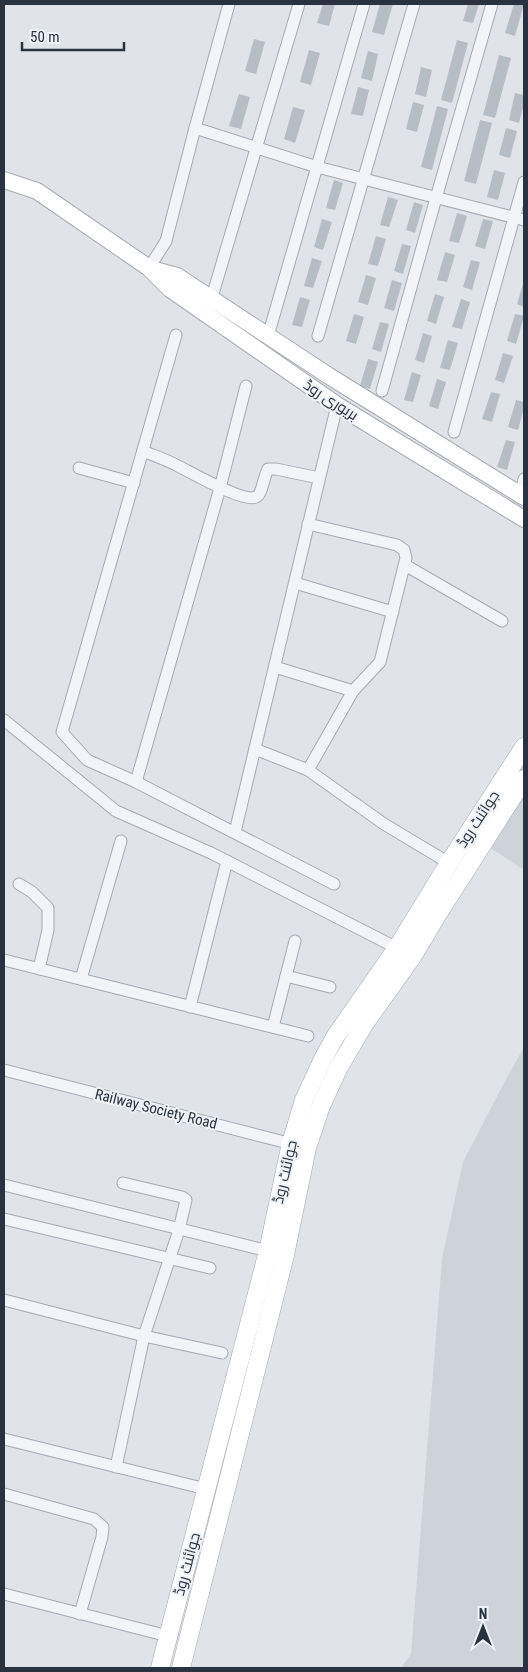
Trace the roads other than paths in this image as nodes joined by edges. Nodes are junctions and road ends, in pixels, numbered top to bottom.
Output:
1 (229, 4) edge
2 (299, 4) edge
3 (364, 4) edge
4 (414, 4) edge
5 (492, 4) edge
6 (195, 128) junction
7 (256, 147) junction
8 (317, 167) junction
9 (363, 179) junction
10 (4, 180) edge
11 (524, 182) edge
12 (436, 198) junction
13 (519, 218) edge
14 (148, 268) junction
15 (212, 297) junction
16 (176, 335) dead end
17 (268, 336) junction
18 (318, 336) dead end
19 (246, 386) dead end
20 (382, 391) dead end
21 (337, 405) junction
22 (454, 432) dead end
23 (143, 451) junction
24 (80, 468) dead end
25 (319, 478) junction
26 (524, 479) edge
27 (134, 483) junction
28 (220, 488) junction
29 (522, 496) edge
30 (524, 519) edge
31 (308, 524) junction
32 (405, 564) junction
33 (294, 583) junction
34 (393, 612) junction
35 (502, 621) dead end
36 (274, 667) junction
37 (353, 691) junction
38 (4, 720) edge
39 (524, 747) edge
40 (255, 750) junction
41 (308, 770) junction
42 (524, 779) edge
43 (136, 782) junction
44 (235, 832) junction
45 (121, 841) dead end
46 (227, 861) junction
47 (449, 863) junction
48 (19, 884) dead end
49 (334, 884) dead end
50 (295, 941) dead end
51 (397, 948) junction
52 (4, 960) edge
53 (39, 969) junction
54 (286, 976) junction
55 (81, 980) junction
56 (330, 986) dead end
57 (190, 1007) junction
58 (273, 1027) junction
59 (308, 1036) dead end
60 (4, 1070) edge
61 (299, 1146) junction
62 (123, 1183) dead end
63 (4, 1185) edge
64 (4, 1219) edge
65 (179, 1230) junction
66 (268, 1251) junction
67 (170, 1258) junction
68 (210, 1268) dead end
69 (4, 1300) edge
70 (144, 1336) junction
71 (222, 1352) dead end
72 (4, 1439) edge
73 (116, 1467) junction
74 (206, 1489) junction
75 (4, 1494) edge
76 (4, 1594) edge
77 (80, 1614) junction
78 (167, 1642) junction
79 (182, 1660) edge
80 (160, 1668) edge

1 - 6 street
2 - 7 street
3 - 8 street
4 - 9 street
5 - 12 street
6 - 7 street
6 - 14 street
7 - 8 street
7 - 15 street
8 - 9 street
8 - 17 street
9 - 12 street
9 - 18 street
10 - 14 main road, بریوری روڈ
11 - 13 street
12 - 13 street
12 - 20 street
13 - 22 street
14 - 15 main road, بریوری روڈ
14 - 21 main road, بریوری روڈ
15 - 17 main road, بریوری روڈ
16 - 23 street
17 - 29 main road, بریوری روڈ
19 - 28 street
21 - 25 street
21 - 30 main road, بریوری روڈ
23 - 27 street
23 - 28 street
24 - 27 street
25 - 28 street
25 - 31 street
26 - 29 street
27 - 43 street
28 - 43 street
31 - 32 street
31 - 33 street
32 - 34 street
32 - 35 street
33 - 34 street
33 - 36 street
34 - 37 street
36 - 37 street
36 - 40 street
37 - 41 street
38 - 46 street
39 - 47 main road, جوائنٹ روڈ
40 - 41 street
40 - 44 street
41 - 47 street
42 - 61 main road, جوائنٹ روڈ
43 - 44 street
44 - 49 street
45 - 55 street
46 - 51 street
46 - 57 street
47 - 51 main road, جوائنٹ روڈ
48 - 53 street
50 - 54 street
51 - 61 main road, جوائنٹ روڈ
52 - 53 street
53 - 55 street
54 - 56 street
54 - 58 street
55 - 57 street
57 - 58 street
58 - 59 street
60 - 61 street, Railway Society Road
61 - 66 main road, جوائنٹ روڈ
61 - 79 main road, جوائنٹ روڈ
62 - 65 street
63 - 65 street
64 - 67 street
65 - 66 street
65 - 67 street
66 - 74 main road, جوائنٹ روڈ
67 - 68 street
67 - 70 street
69 - 70 street
70 - 71 street
70 - 73 street
72 - 73 street
73 - 74 street
74 - 78 main road, جوائنٹ روڈ
75 - 77 street
76 - 77 street
77 - 78 street
78 - 80 main road, جوائنٹ روڈ

